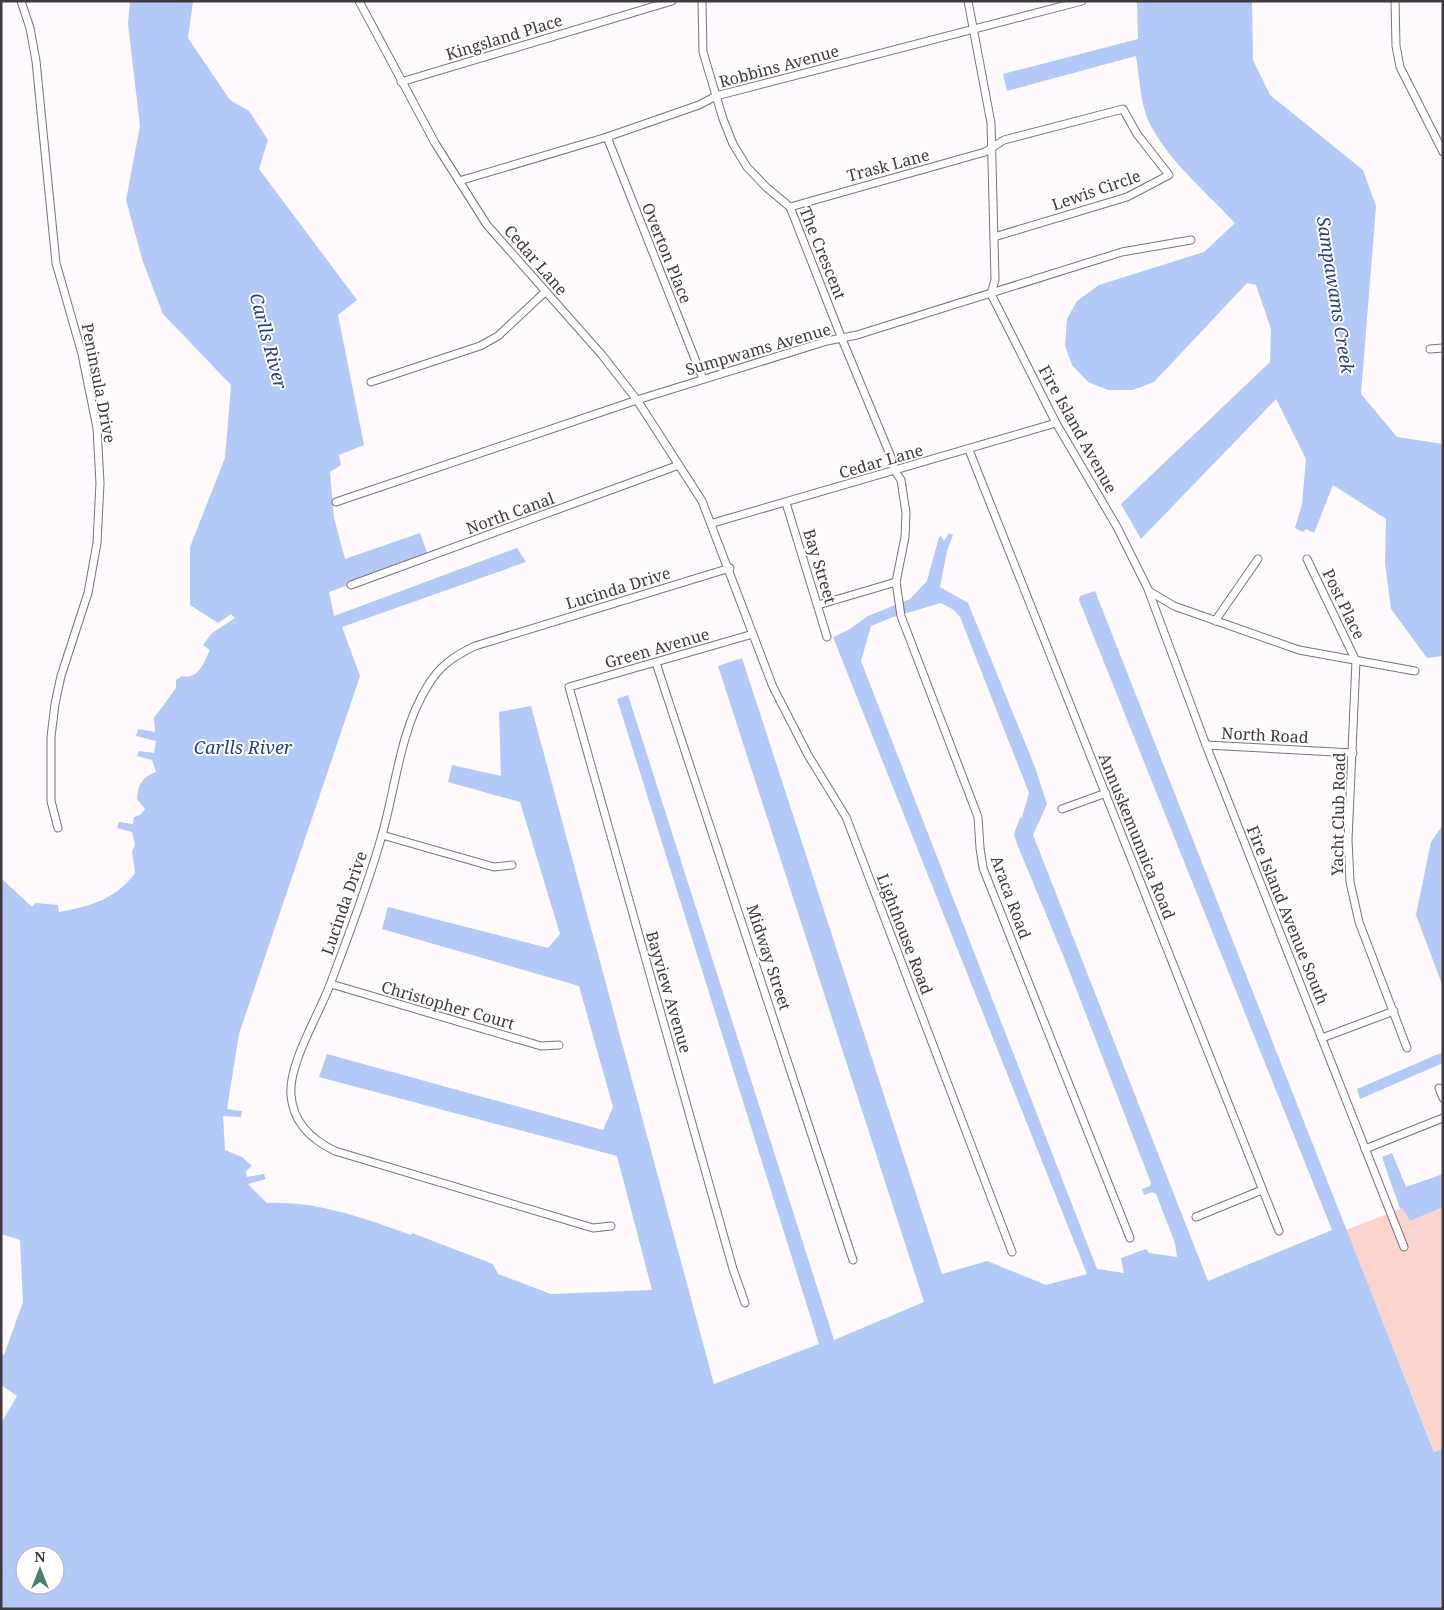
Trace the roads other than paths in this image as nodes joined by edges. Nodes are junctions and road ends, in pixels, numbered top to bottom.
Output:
1 (21, 1) edge
2 (359, 1) edge
3 (672, 1) edge
4 (702, 1) edge
5 (968, 1) edge
6 (1082, 1) edge
7 (1395, 1) edge
8 (1054, 5) edge
9 (973, 30) junction
10 (401, 82) junction
11 (716, 96) junction
12 (606, 137) junction
13 (992, 147) junction
14 (1443, 152) edge
15 (459, 181) junction
16 (790, 207) junction
17 (994, 237) junction
18 (1192, 240) dead end
19 (545, 292) junction
20 (991, 294) junction
21 (842, 339) junction
22 (1430, 348) dead end
23 (1443, 348) edge
24 (703, 379) junction
25 (372, 382) dead end
26 (637, 400) junction
27 (1056, 423) junction
28 (968, 450) junction
29 (679, 465) junction
30 (895, 471) junction
31 (336, 502) dead end
32 (786, 503) junction
33 (713, 523) junction
34 (1258, 560) dead end
35 (1307, 560) dead end
36 (730, 568) junction
37 (896, 582) junction
38 (350, 585) dead end
39 (1149, 591) junction
40 (818, 605) junction
41 (1215, 621) junction
42 (753, 634) junction
43 (827, 637) dead end
44 (1356, 661) junction
45 (656, 663) junction
46 (1415, 671) dead end
47 (569, 687) joint
48 (1206, 745) junction
49 (1353, 753) junction
50 (1106, 793) junction
51 (1062, 809) dead end
52 (58, 828) dead end
53 (382, 836) junction
54 (512, 866) dead end
55 (330, 984) junction
56 (1394, 1011) junction
57 (1322, 1038) junction
58 (559, 1045) dead end
59 (1407, 1048) dead end
60 (1439, 1088) dead end
61 (1443, 1098) edge
62 (1443, 1118) edge
63 (1365, 1149) junction
64 (1262, 1190) junction
65 (1196, 1217) dead end
66 (611, 1226) dead end
67 (1279, 1231) dead end
68 (1130, 1238) dead end
69 (1404, 1247) dead end
70 (1012, 1252) dead end
71 (853, 1260) dead end
72 (746, 1303) dead end

1 - 52 street, Peninsula Drive
2 - 10 street, Cedar Lane
3 - 10 street, Kingsland Place
4 - 11 street, The Crescent
5 - 9 street
6 - 8 street, Robbins Avenue
7 - 14 street
8 - 9 street, Robbins Avenue
9 - 11 street, Robbins Avenue
9 - 13 street
10 - 15 street, Cedar Lane
11 - 12 street, Robbins Avenue
11 - 16 street, The Crescent
12 - 15 street, Robbins Avenue
12 - 24 street, Overton Place
13 - 16 street, Trask Lane
13 - 17 street
13 - 17 street, Lewis Circle
15 - 19 street, Cedar Lane
16 - 21 street, The Crescent
17 - 20 street
18 - 20 street, Sumpwams Avenue
19 - 25 street
19 - 26 street, Cedar Lane
20 - 21 street, Sumpwams Avenue
20 - 27 street, Fire Island Avenue
21 - 24 street, Sumpwams Avenue
21 - 30 street, The Crescent
22 - 23 street
24 - 26 street, Sumpwams Avenue
26 - 29 street, Cedar Lane
26 - 31 street, Sumpwams Avenue
27 - 28 street, Cedar Lane
27 - 39 street, Fire Island Avenue
28 - 30 street, Cedar Lane
28 - 50 street, Annuskemunnica Road
29 - 33 street, Cedar Lane
29 - 38 street, North Canal
30 - 32 street, Cedar Lane
30 - 37 street, Araca Road
32 - 33 street, Cedar Lane
32 - 40 street, Bay Street
33 - 36 street, Cedar Lane
34 - 41 street
35 - 44 street, Post Place
36 - 42 street, Cedar Lane
36 - 53 street, Lucinda Drive
37 - 40 street
37 - 68 street, Araca Road
39 - 41 street
39 - 48 street, Fire Island Avenue South
40 - 43 street, Bay Street
41 - 44 street
42 - 45 street, Green Avenue
42 - 70 street, Lighthouse Road
44 - 46 street
44 - 49 street, Yacht Club Road
45 - 47 street, Green Avenue
45 - 71 street, Midway Street
47 - 72 street, Bayview Avenue
48 - 49 street, North Road
48 - 57 street, Fire Island Avenue South
49 - 56 street, Yacht Club Road
50 - 51 street
50 - 64 street, Annuskemunnica Road
53 - 54 street
53 - 55 street, Lucinda Drive
55 - 58 street, Christopher Court
55 - 66 street, Lucinda Drive
56 - 57 street
56 - 59 street, Yacht Club Road
57 - 63 street, Fire Island Avenue South
60 - 61 street
62 - 63 street
63 - 69 street, Fire Island Avenue South
64 - 65 street
64 - 67 street, Annuskemunnica Road

